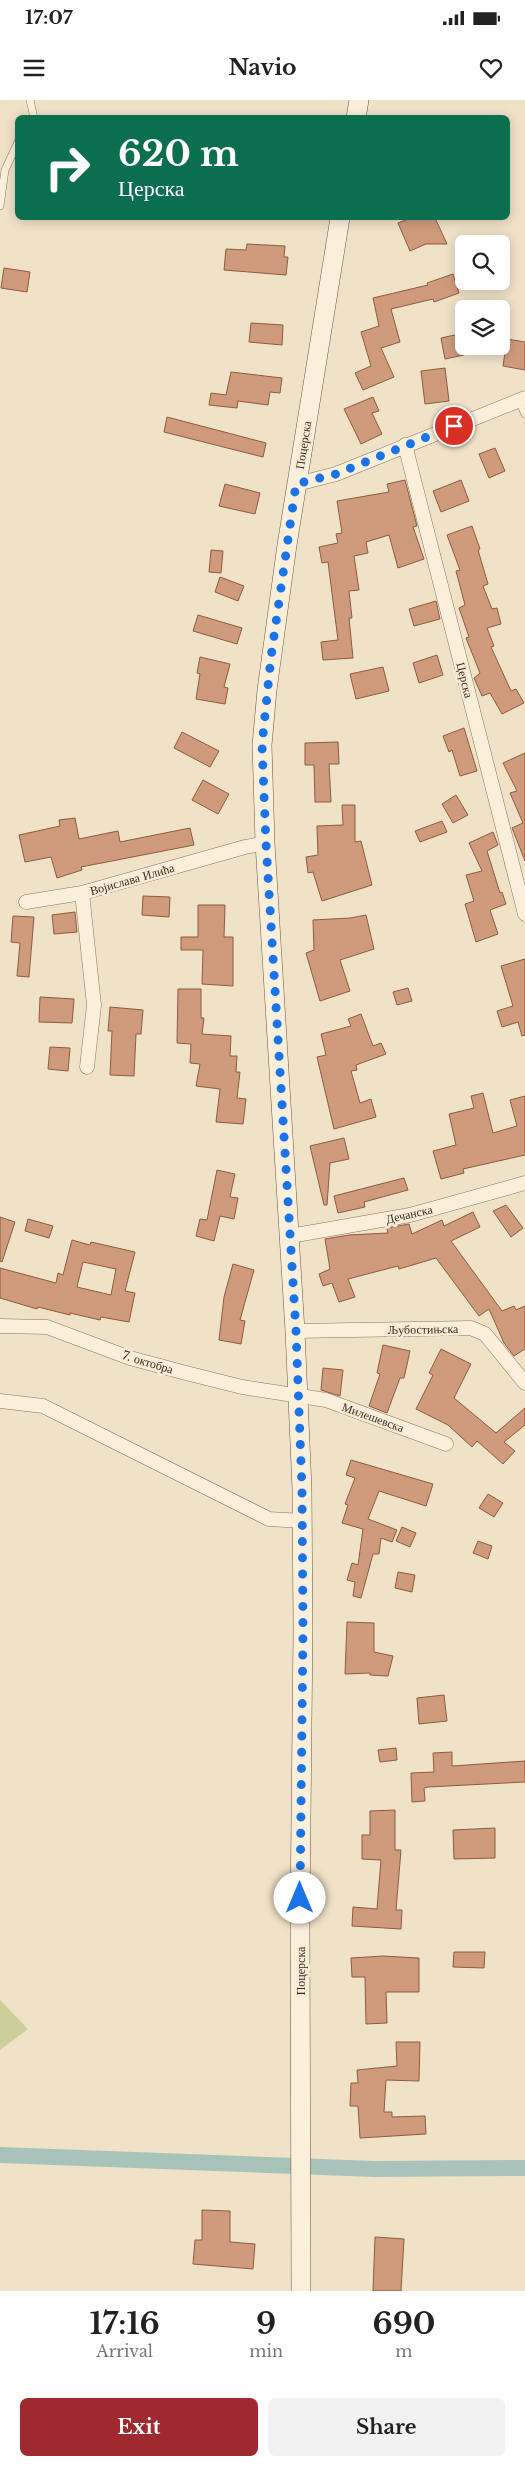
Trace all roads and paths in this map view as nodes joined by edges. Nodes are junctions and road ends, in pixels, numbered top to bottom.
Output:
1 (30, 100) edge
2 (359, 100) edge
3 (33, 115) edge
4 (356, 115) edge
5 (15, 148) edge
6 (0, 206) edge
7 (340, 220) edge
8 (523, 404) edge
9 (405, 445) junction
10 (296, 484) junction
11 (266, 843) junction
12 (82, 893) junction
13 (26, 902) dead end
14 (525, 914) edge
15 (87, 1067) dead end
16 (525, 1183) edge
17 (290, 1236) junction
18 (0, 1326) edge
19 (296, 1331) junction
20 (525, 1383) edge
21 (298, 1394) junction
22 (0, 1402) edge
23 (446, 1444) dead end
24 (302, 1521) junction
25 (301, 2291) edge

1 - 3 lane
2 - 4 main road
5 - 6 lane
7 - 10 main road, Поцерска
8 - 9 street
9 - 10 street
9 - 14 street, Церска
10 - 11 main road, Поцерска
11 - 12 street, Војислава Илића
11 - 17 main road, Поцерска
12 - 13 street
12 - 15 street, Војислава Илића
16 - 17 street, Дечанска
17 - 19 main road, Поцерска
18 - 21 street, 7. октобра
19 - 20 street, Љубостињска
19 - 21 main road, Поцерска
21 - 23 street, Милешевска
21 - 24 main road, Поцерска
22 - 24 street
24 - 25 main road, Поцерска

